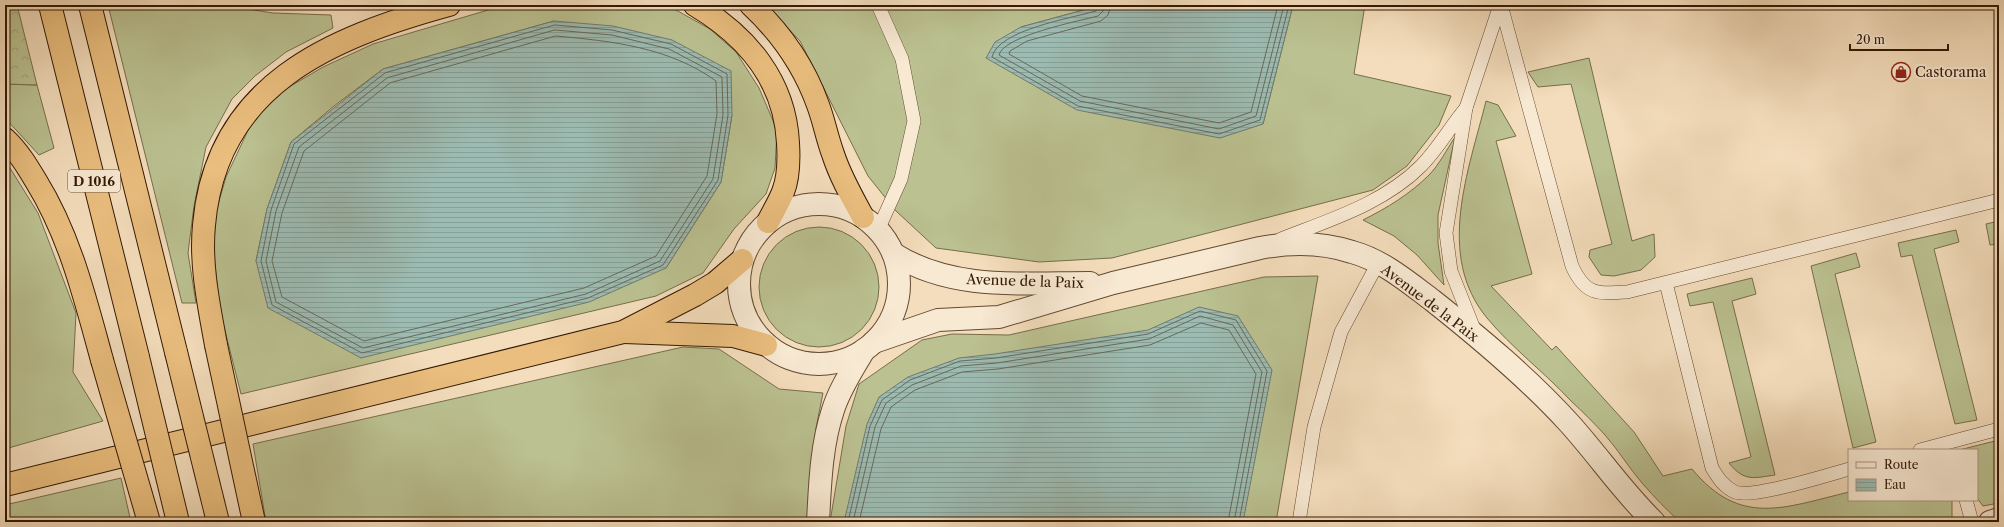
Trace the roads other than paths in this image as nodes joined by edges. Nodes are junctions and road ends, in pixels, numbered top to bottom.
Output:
1 (50, 5) edge
2 (90, 5) edge
3 (449, 5) edge
4 (695, 5) edge
5 (751, 5) edge
6 (878, 5) edge
7 (1501, 5) edge
8 (1466, 108) junction
9 (5, 139) edge
10 (1999, 200) edge
11 (768, 222) junction
12 (871, 223) junction
13 (1260, 248) junction
14 (894, 254) junction
15 (742, 260) junction
16 (1378, 263) junction
17 (1113, 283) junction
18 (1666, 283) junction
19 (623, 332) junction
20 (1478, 338) junction
21 (766, 345) junction
22 (869, 346) junction
23 (1999, 429) edge
24 (1924, 449) edge
25 (1848, 469) edge
26 (5, 485) edge
27 (1966, 501) edge
28 (1999, 519) edge
29 (148, 522) edge
30 (178, 522) edge
31 (218, 522) edge
32 (254, 522) edge
33 (818, 522) edge
34 (1299, 522) edge
35 (1654, 522) edge
36 (1972, 522) edge
37 (1990, 522) edge

1 - 30 highway, D 1016, bridge
2 - 31 highway, D 1016, bridge
3 - 32 highway, bridge
4 - 11 highway
5 - 12 highway
6 - 12 lane
7 - 8 lane
7 - 18 lane
8 - 13 lane
8 - 20 lane
9 - 29 highway, bridge
10 - 18 lane
11 - 12 street, Avenue de la Paix
11 - 15 street, Avenue de la Paix
12 - 14 street
13 - 16 street, Avenue de la Paix
13 - 17 street, Avenue de la Paix
14 - 17 street, Avenue de la Paix
14 - 22 street
15 - 19 highway
15 - 21 street, Avenue de la Paix
16 - 20 street, Avenue de la Paix
16 - 34 lane
17 - 22 street, Avenue de la Paix
18 - 25 lane
19 - 21 highway
19 - 26 highway
20 - 35 street, Avenue de la Paix
21 - 22 street, Avenue de la Paix
22 - 33 street
23 - 24 lane
27 - 36 lane
28 - 37 street

